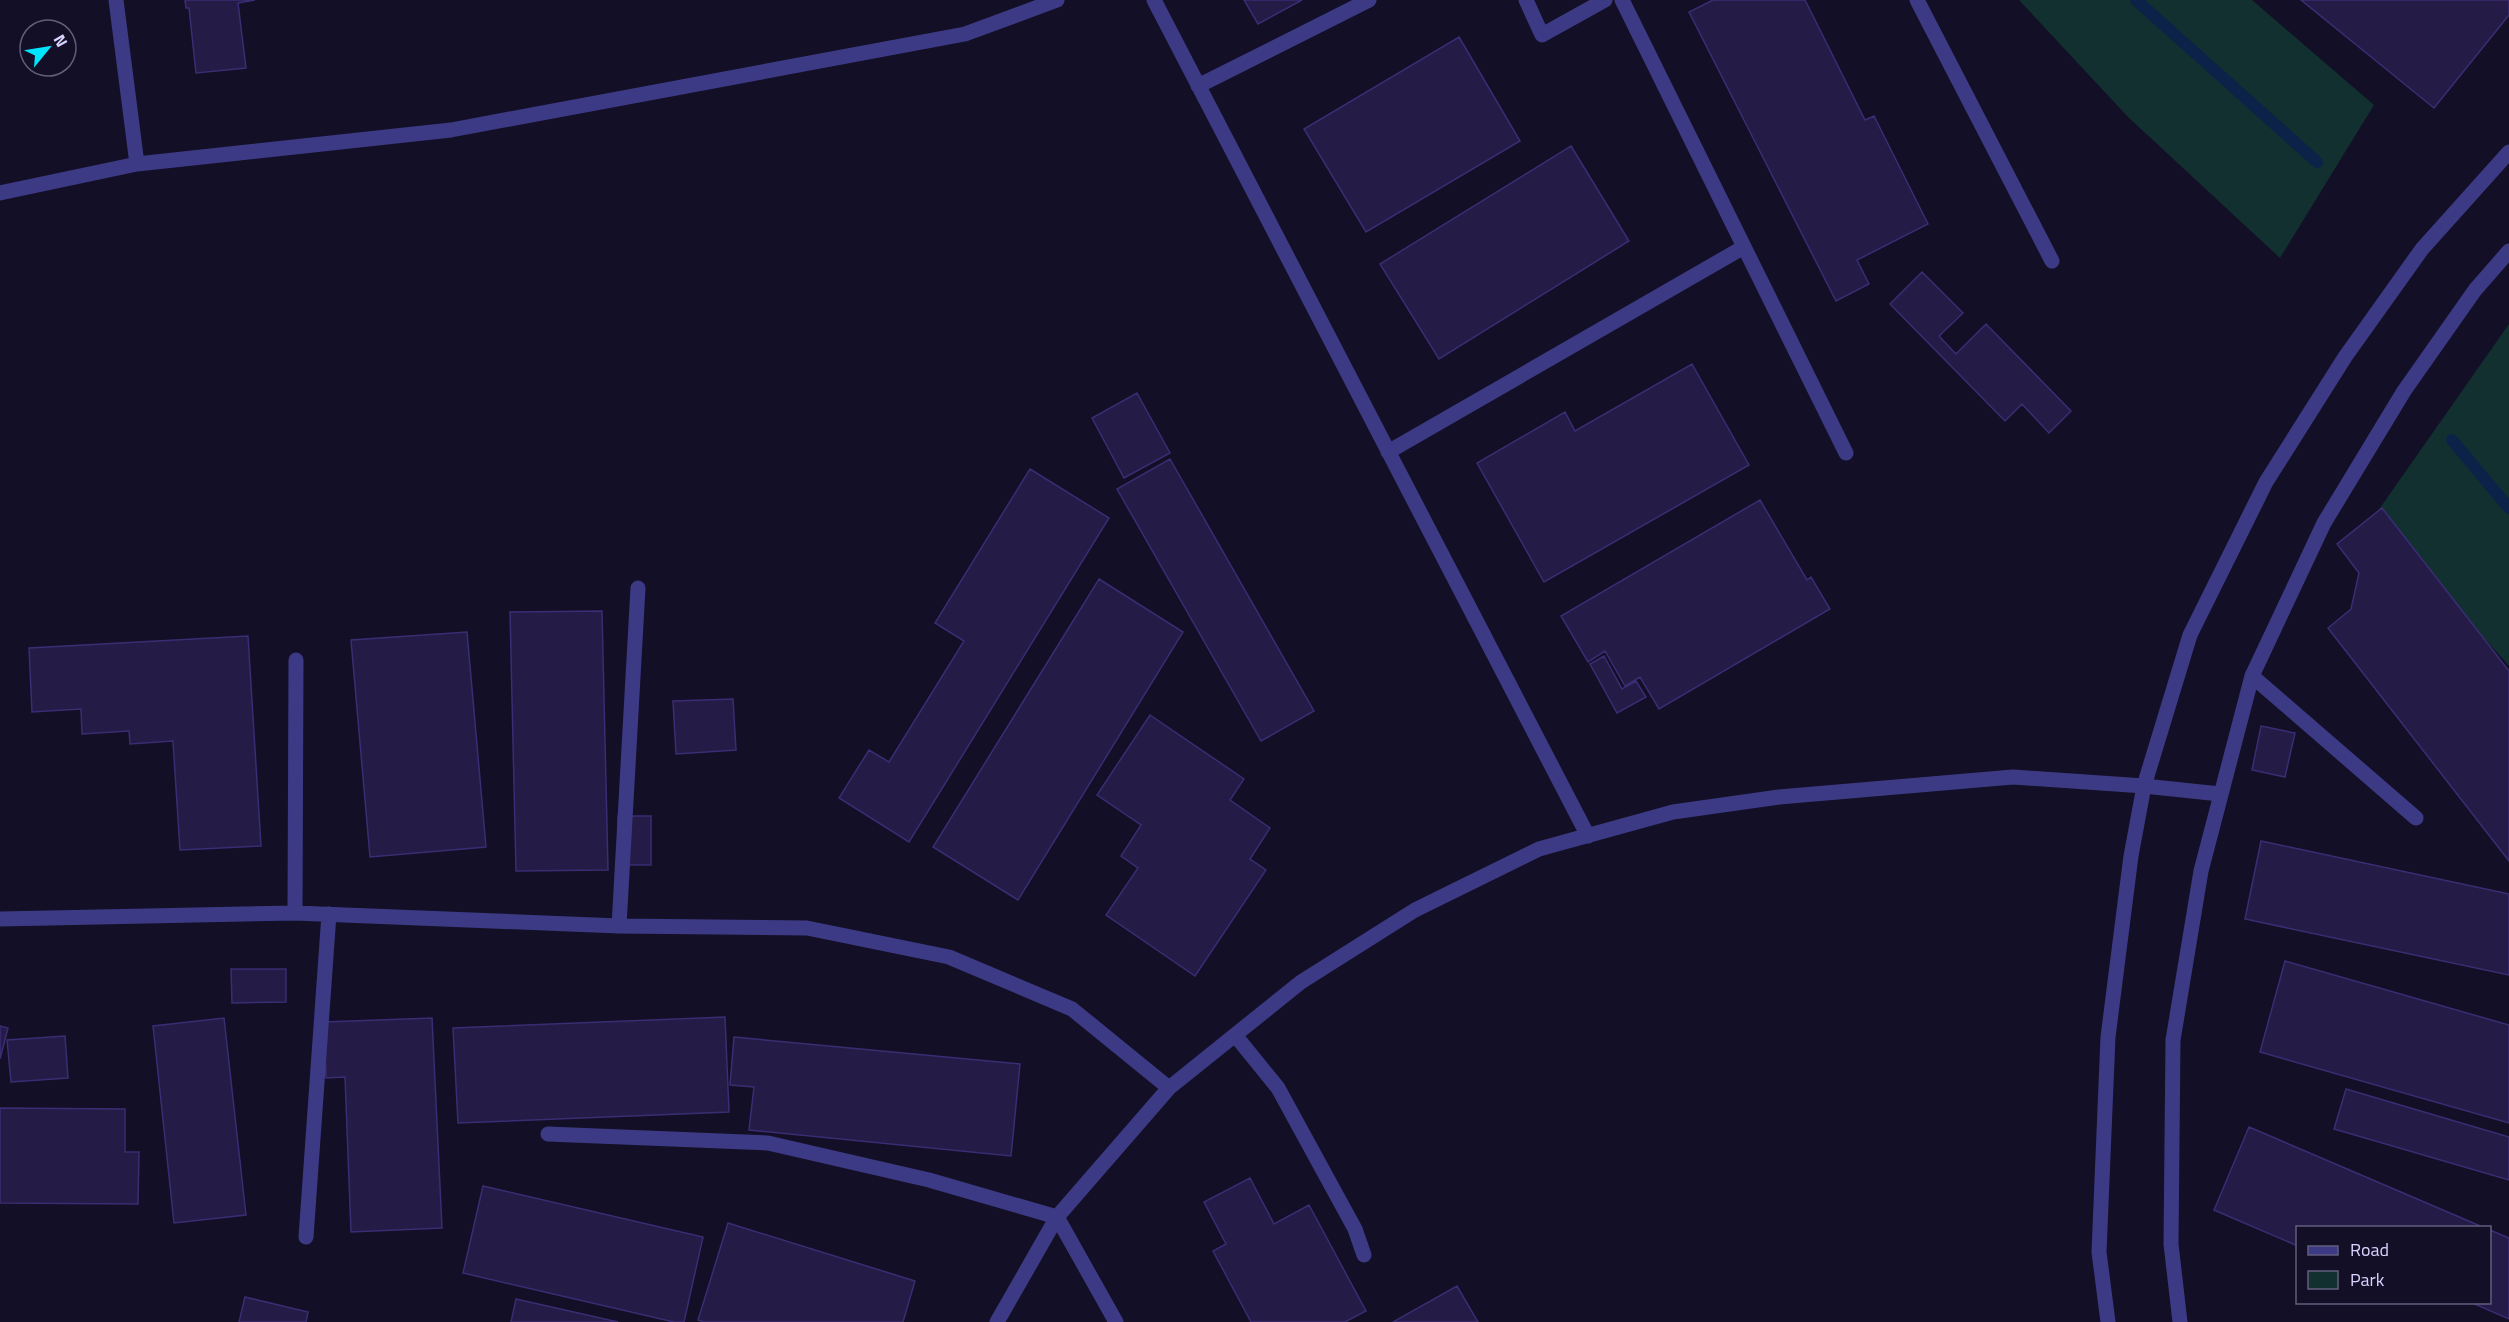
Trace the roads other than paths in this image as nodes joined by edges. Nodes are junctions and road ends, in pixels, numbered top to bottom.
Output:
1 (116, 0) edge
2 (1057, 0) edge
3 (1154, 0) edge
4 (1369, 0) edge
5 (1526, 0) edge
6 (1605, 0) edge
7 (1622, 0) edge
8 (1917, 0) edge
9 (1198, 86) junction
10 (2509, 152) edge
11 (137, 164) junction
12 (0, 193) edge
13 (1744, 247) junction
14 (2509, 251) edge
15 (2052, 261) dead end
16 (1388, 452) junction
17 (1846, 453) dead end
18 (638, 588) dead end
19 (296, 660) dead end
20 (2252, 676) junction
21 (2144, 786) junction
22 (2220, 794) junction
23 (2415, 818) dead end
24 (1588, 836) junction
25 (295, 913) junction
26 (329, 914) junction
27 (0, 918) edge
28 (619, 926) junction
29 (1235, 1035) junction
30 (1169, 1088) junction
31 (548, 1134) dead end
32 (1058, 1217) junction
33 (306, 1237) dead end
34 (1364, 1255) dead end
35 (997, 1322) edge
36 (1116, 1322) edge
37 (2108, 1322) edge
38 (2180, 1322) edge

1 - 11 street
2 - 11 street
3 - 9 street
4 - 9 street
5 - 6 street
7 - 13 street
8 - 15 street
9 - 16 street
10 - 21 street
11 - 12 street
13 - 16 street
13 - 17 street
14 - 20 street
16 - 24 street
18 - 28 street
19 - 25 street
20 - 22 street
20 - 23 street
21 - 22 street
21 - 24 street
21 - 37 street
22 - 38 street
24 - 29 street
25 - 26 street
25 - 27 street
26 - 28 street
26 - 33 street
28 - 30 street
29 - 30 street
29 - 34 street
30 - 32 street
31 - 32 street
32 - 35 street
32 - 36 street

